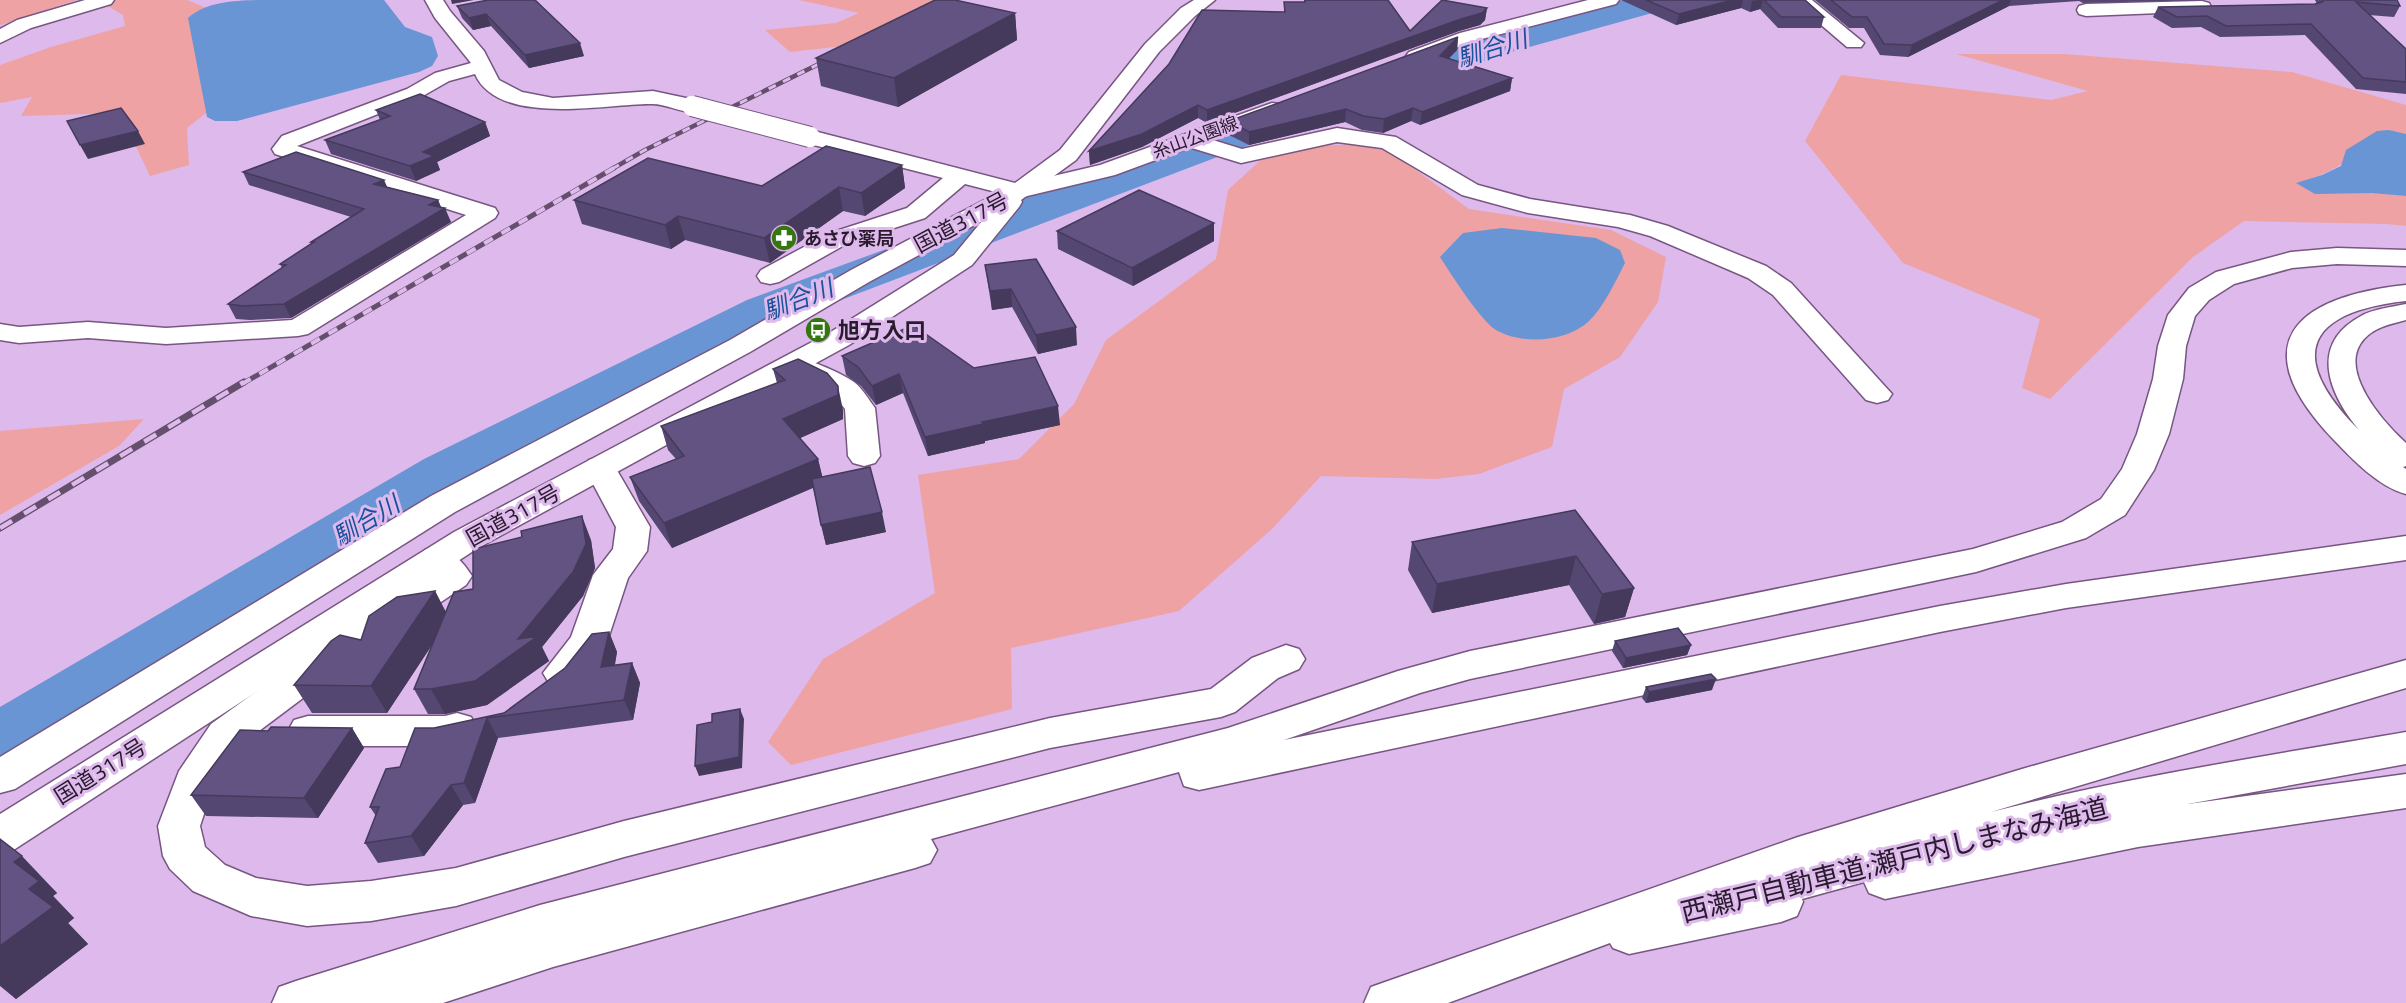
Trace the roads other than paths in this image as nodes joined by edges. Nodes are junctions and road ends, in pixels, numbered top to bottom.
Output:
1 (105, 0) edge
2 (1206, 0) edge
3 (1610, 0) edge
4 (1801, 0) edge
5 (438, 7) edge
6 (2221, 7) edge
7 (463, 10) edge
8 (2086, 10) dead end
9 (0, 37) edge
10 (1854, 43) dead end
11 (1402, 61) edge
12 (482, 66) junction
13 (1291, 102) edge
14 (1190, 140) junction
15 (960, 176) junction
16 (1019, 191) junction
17 (2406, 258) edge
18 (770, 276) dead end
19 (2406, 293) edge
20 (2406, 312) edge
21 (0, 332) edge
22 (793, 364) junction
23 (1877, 394) dead end
24 (864, 456) dead end
25 (2406, 460) edge
26 (600, 467) junction
27 (2406, 484) edge
28 (2406, 548) edge
29 (437, 558) junction
30 (1286, 659) dead end
31 (2406, 674) edge
32 (534, 695) edge
33 (488, 722) edge
34 (232, 730) junction
35 (2406, 748) edge
36 (0, 777) edge
37 (2406, 791) edge
38 (0, 836) edge
39 (1544, 953) junction
40 (296, 1003) edge
41 (376, 1003) edge
42 (1389, 1003) edge

1 - 9 main road
2 - 16 main road, 国道317号
3 - 11 main road
4 - 10 main road
5 - 7 main road
5 - 12 main road
6 - 8 main road
12 - 15 main road, bridge
12 - 21 main road
13 - 14 main road, 糸山公園線
14 - 16 main road, 糸山公園線
14 - 23 main road
15 - 16 main road
15 - 18 main road
16 - 22 main road, 国道317号
16 - 36 main road, 国道317号
17 - 40 main road
19 - 27 main road
20 - 25 main road
22 - 24 main road
22 - 26 main road, 国道317号
26 - 29 main road, 国道317号
26 - 32 main road
28 - 41 main road
29 - 34 main road
29 - 38 main road, 国道317号
30 - 34 main road
31 - 42 main road
33 - 34 main road
35 - 39 main road, 西瀬戸自動車道;瀬戸内しまなみ海道
37 - 39 main road
39 - 42 main road, 西瀬戸自動車道;瀬戸内しまなみ海道

